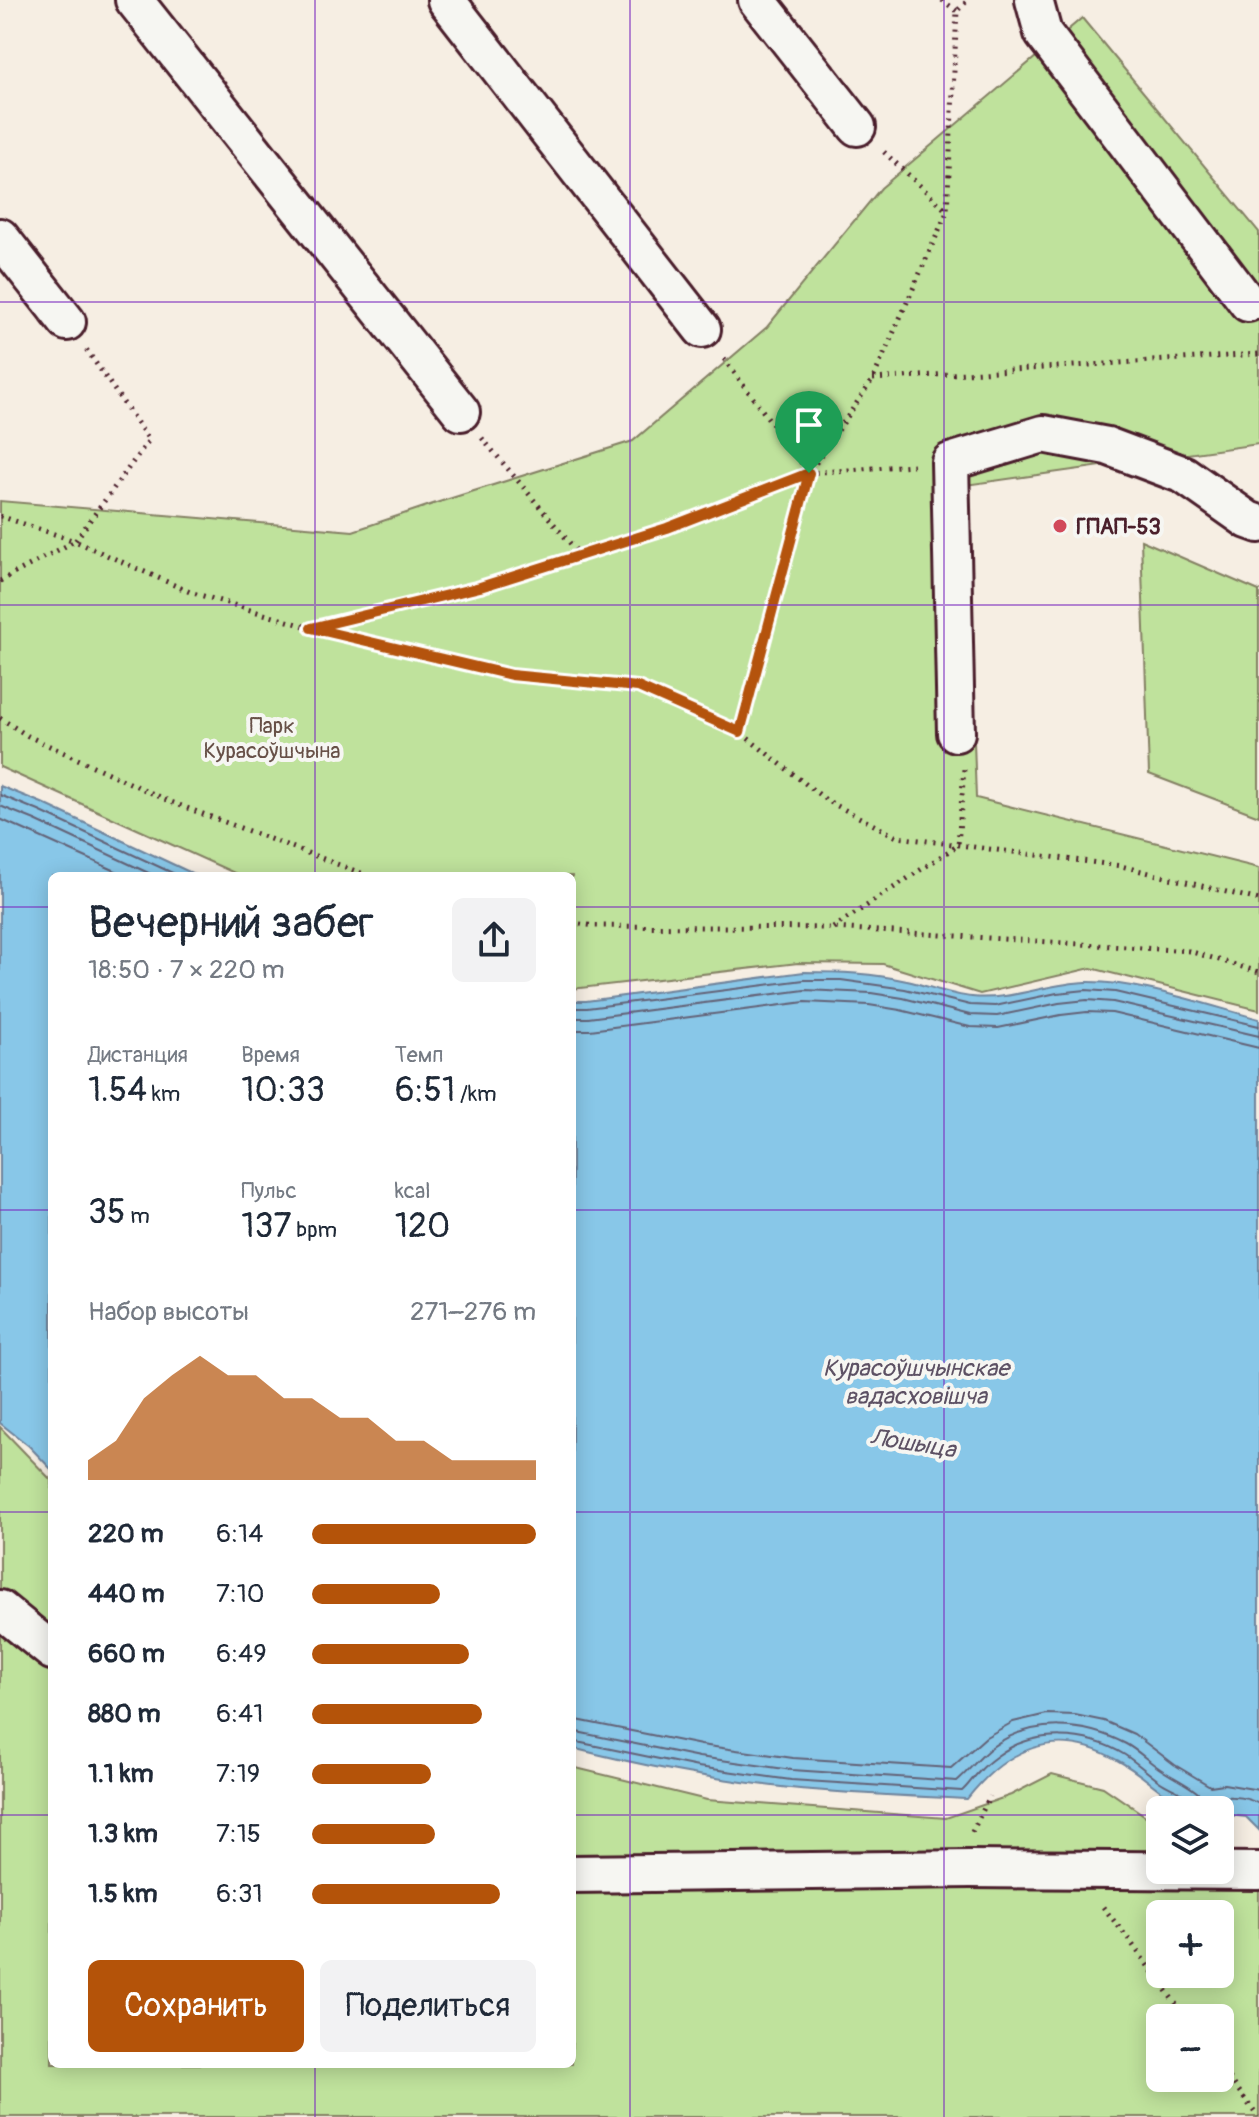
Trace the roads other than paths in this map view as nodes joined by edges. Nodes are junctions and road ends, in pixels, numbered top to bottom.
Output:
1 (134, 0) edge
2 (446, 0) edge
3 (757, 0) edge
4 (1034, 0) edge
5 (857, 127) road end
6 (0, 237) edge
7 (1248, 303) dead end
8 (67, 322) road end
9 (702, 329) road end
10 (461, 412) road end
11 (1259, 524) edge
12 (956, 733) dead end
13 (0, 1609) edge
14 (48, 1648) edge
15 (1259, 1871) edge
16 (576, 1874) edge

1 - 10 street
2 - 9 street
3 - 5 street
4 - 7 street
6 - 8 street
11 - 12 street
13 - 14 street
15 - 16 street

